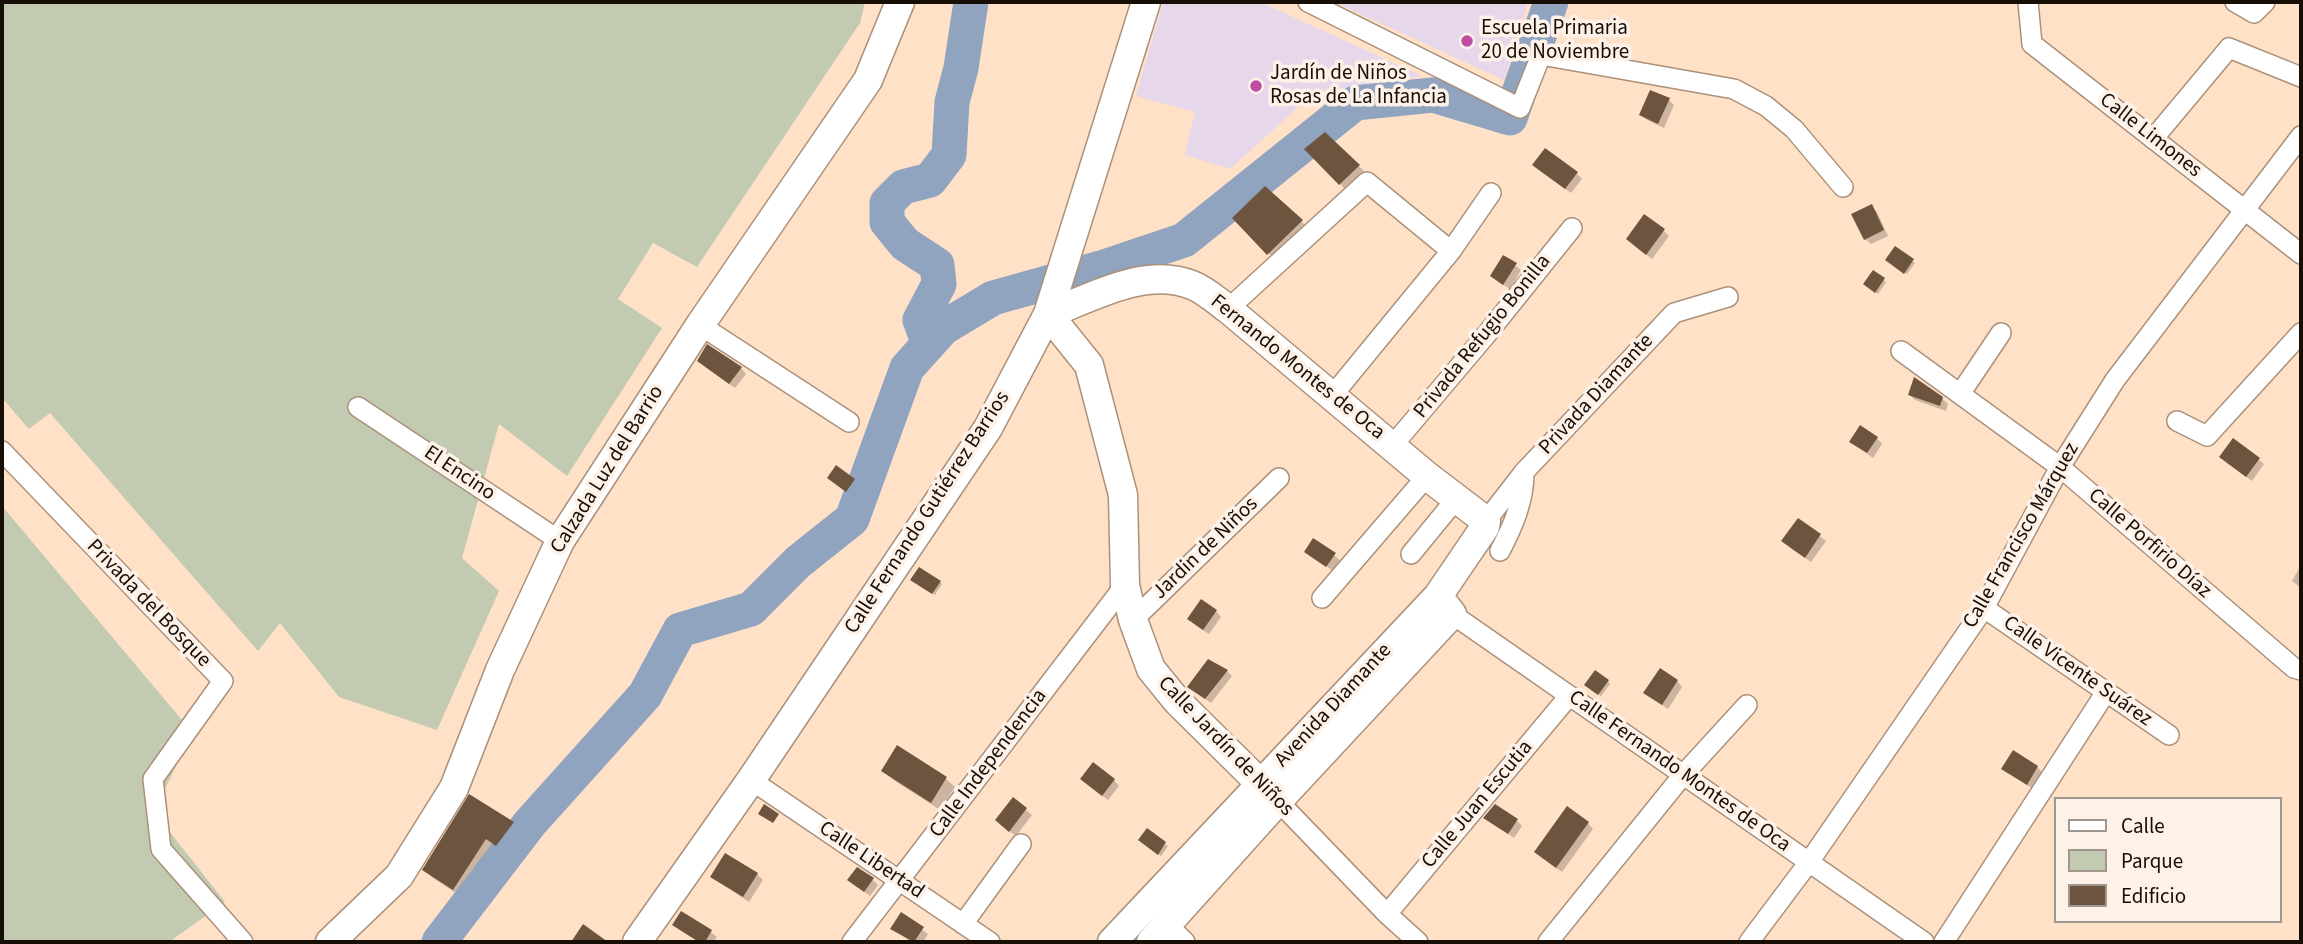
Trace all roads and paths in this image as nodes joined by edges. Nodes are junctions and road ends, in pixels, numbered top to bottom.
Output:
1 (900, 2) edge
2 (1146, 2) edge
3 (1308, 2) edge
4 (2028, 2) edge
5 (2235, 2) edge
6 (2265, 2) edge
7 (2301, 77) edge
8 (2301, 136) edge
9 (2153, 139) junction
10 (1843, 187) dead end
11 (1491, 193) dead end
12 (2245, 211) junction
13 (1572, 228) dead end
14 (1451, 251) junction
15 (2301, 254) edge
16 (1728, 297) dead end
17 (1228, 309) junction
18 (1048, 314) junction
19 (700, 325) junction
20 (2001, 333) dead end
21 (2301, 333) edge
22 (1901, 351) dead end
23 (1960, 394) junction
24 (1332, 396) junction
25 (358, 407) dead end
26 (2177, 421) dead end
27 (849, 422) dead end
28 (1393, 446) junction
29 (2, 451) edge
30 (2060, 467) junction
31 (1524, 472) junction
32 (1427, 476) junction
33 (1279, 478) dead end
34 (1457, 499) junction
35 (1486, 522) junction
36 (560, 541) junction
37 (1500, 551) dead end
38 (1411, 554) dead end
39 (1125, 585) junction
40 (1322, 598) dead end
41 (1445, 605) junction
42 (1984, 608) junction
43 (1133, 620) junction
44 (2301, 670) edge
45 (2106, 692) junction
46 (1569, 696) junction
47 (1747, 705) dead end
48 (2169, 736) dead end
49 (1683, 775) junction
50 (751, 780) junction
51 (1269, 793) junction
52 (1021, 844) dead end
53 (1809, 862) junction
54 (900, 881) junction
55 (1387, 914) junction
56 (963, 924) junction
57 (1167, 936) edge
58 (243, 942) edge
59 (330, 942) edge
60 (637, 942) edge
61 (852, 942) edge
62 (990, 942) edge
63 (1112, 942) edge
64 (1418, 942) edge
65 (1548, 942) edge
66 (1749, 942) edge
67 (1924, 942) edge
68 (1944, 942) edge

1 - 19 main road, Calzada Luz del Barrio
2 - 18 main road, Calle Fernando Gutiérrez Barrios
3 - 10 street
4 - 9 street, Calle Limones
5 - 6 street
7 - 9 street
8 - 12 street, Calle Francisco Márquez
9 - 12 street, Calle Limones
11 - 14 street
12 - 15 street, Calle Limones
12 - 30 street, Calle Francisco Márquez
13 - 28 street, Privada Refugio Bonilla
14 - 17 street
14 - 24 street
16 - 31 street, Privada Diamante
17 - 18 main road, Fernando Montes de Oca
17 - 24 main road, Fernando Montes de Oca
18 - 39 main road, Calle Jardín de Niños
18 - 50 main road, Calle Fernando Gutiérrez Barrios
19 - 27 street
19 - 36 main road, Calzada Luz del Barrio
20 - 23 street
21 - 26 street
22 - 23 street, Calle Porfirio Díaz
23 - 30 street, Calle Porfirio Díaz
24 - 28 main road, Fernando Montes de Oca
25 - 36 street, El Encino
28 - 32 main road, Fernando Montes de Oca
29 - 58 street, Privada del Bosque
30 - 42 street, Calle Francisco Márquez
30 - 44 street, Calle Porfirio Díaz
31 - 35 street, Privada Diamante
31 - 37 street
32 - 34 main road, Fernando Montes de Oca
32 - 40 street
33 - 43 street, Jardin de Niños
34 - 35 main road, Fernando Montes de Oca
34 - 38 street
35 - 41 main road, Avenida Diamante
36 - 59 main road, Calzada Luz del Barrio
39 - 43 main road, Calle Jardín de Niños
39 - 54 street, Calle Independencia
41 - 46 street, Calle Fernando Montes de Oca
41 - 51 main road, Avenida Diamante
42 - 45 street, Calle Vicente Suárez
42 - 53 street, Calle Francisco Márquez
43 - 51 main road, Calle Jardín de Niños
45 - 48 street, Calle Vicente Suárez
45 - 68 street
46 - 49 street, Calle Fernando Montes de Oca
46 - 55 street, Calle Juan Escutia
47 - 49 street
49 - 53 street, Calle Fernando Montes de Oca
49 - 65 street
50 - 54 street, Calle Libertad
50 - 60 main road, Calle Fernando Gutiérrez Barrios
51 - 55 street, Calle Jardín de Niños
51 - 57 main road, Avenida Diamante
51 - 63 main road, Avenida Diamante
52 - 56 street
53 - 66 street, Calle Francisco Márquez
53 - 67 street, Calle Fernando Montes de Oca
54 - 56 street, Calle Libertad
54 - 61 street, Calle Independencia
55 - 64 street, Calle Jardín de Niños
56 - 62 street, Calle Libertad

